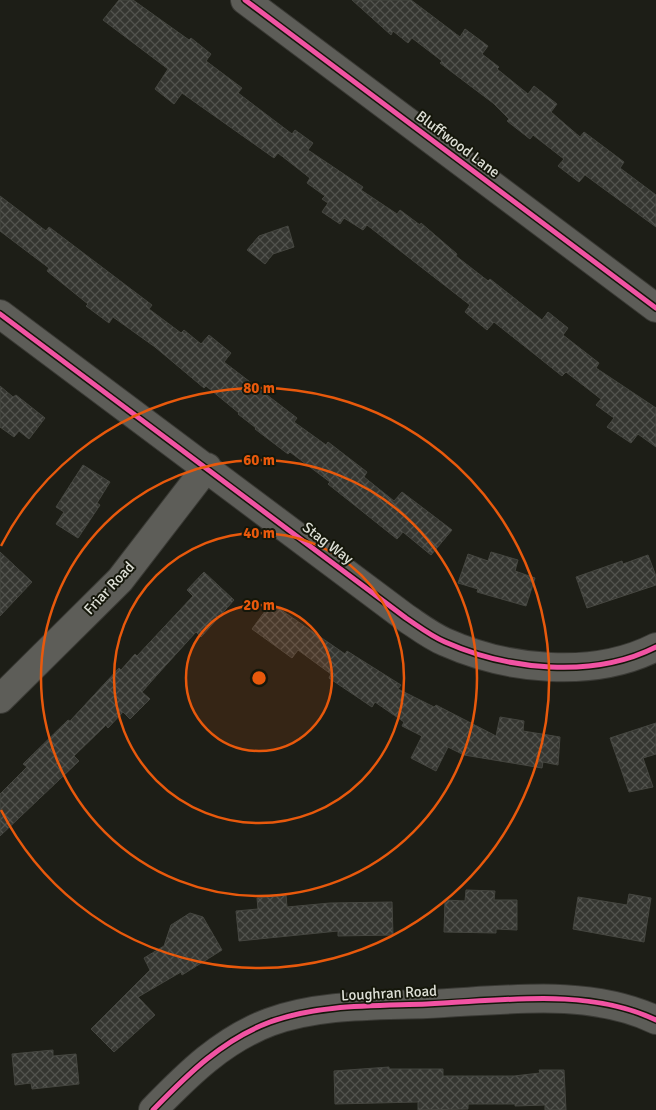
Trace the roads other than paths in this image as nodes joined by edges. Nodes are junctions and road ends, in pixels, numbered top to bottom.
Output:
1 (245, 0) edge
2 (656, 308) edge
3 (0, 314) edge
4 (207, 467) junction
5 (656, 648) edge
6 (0, 699) edge
7 (656, 1020) edge
8 (153, 1110) edge

1 - 2 street, Bluffwood Lane
3 - 4 street, Stag Way
4 - 5 street, Stag Way
4 - 6 street, Friar Road
7 - 8 street, Loughran Road

